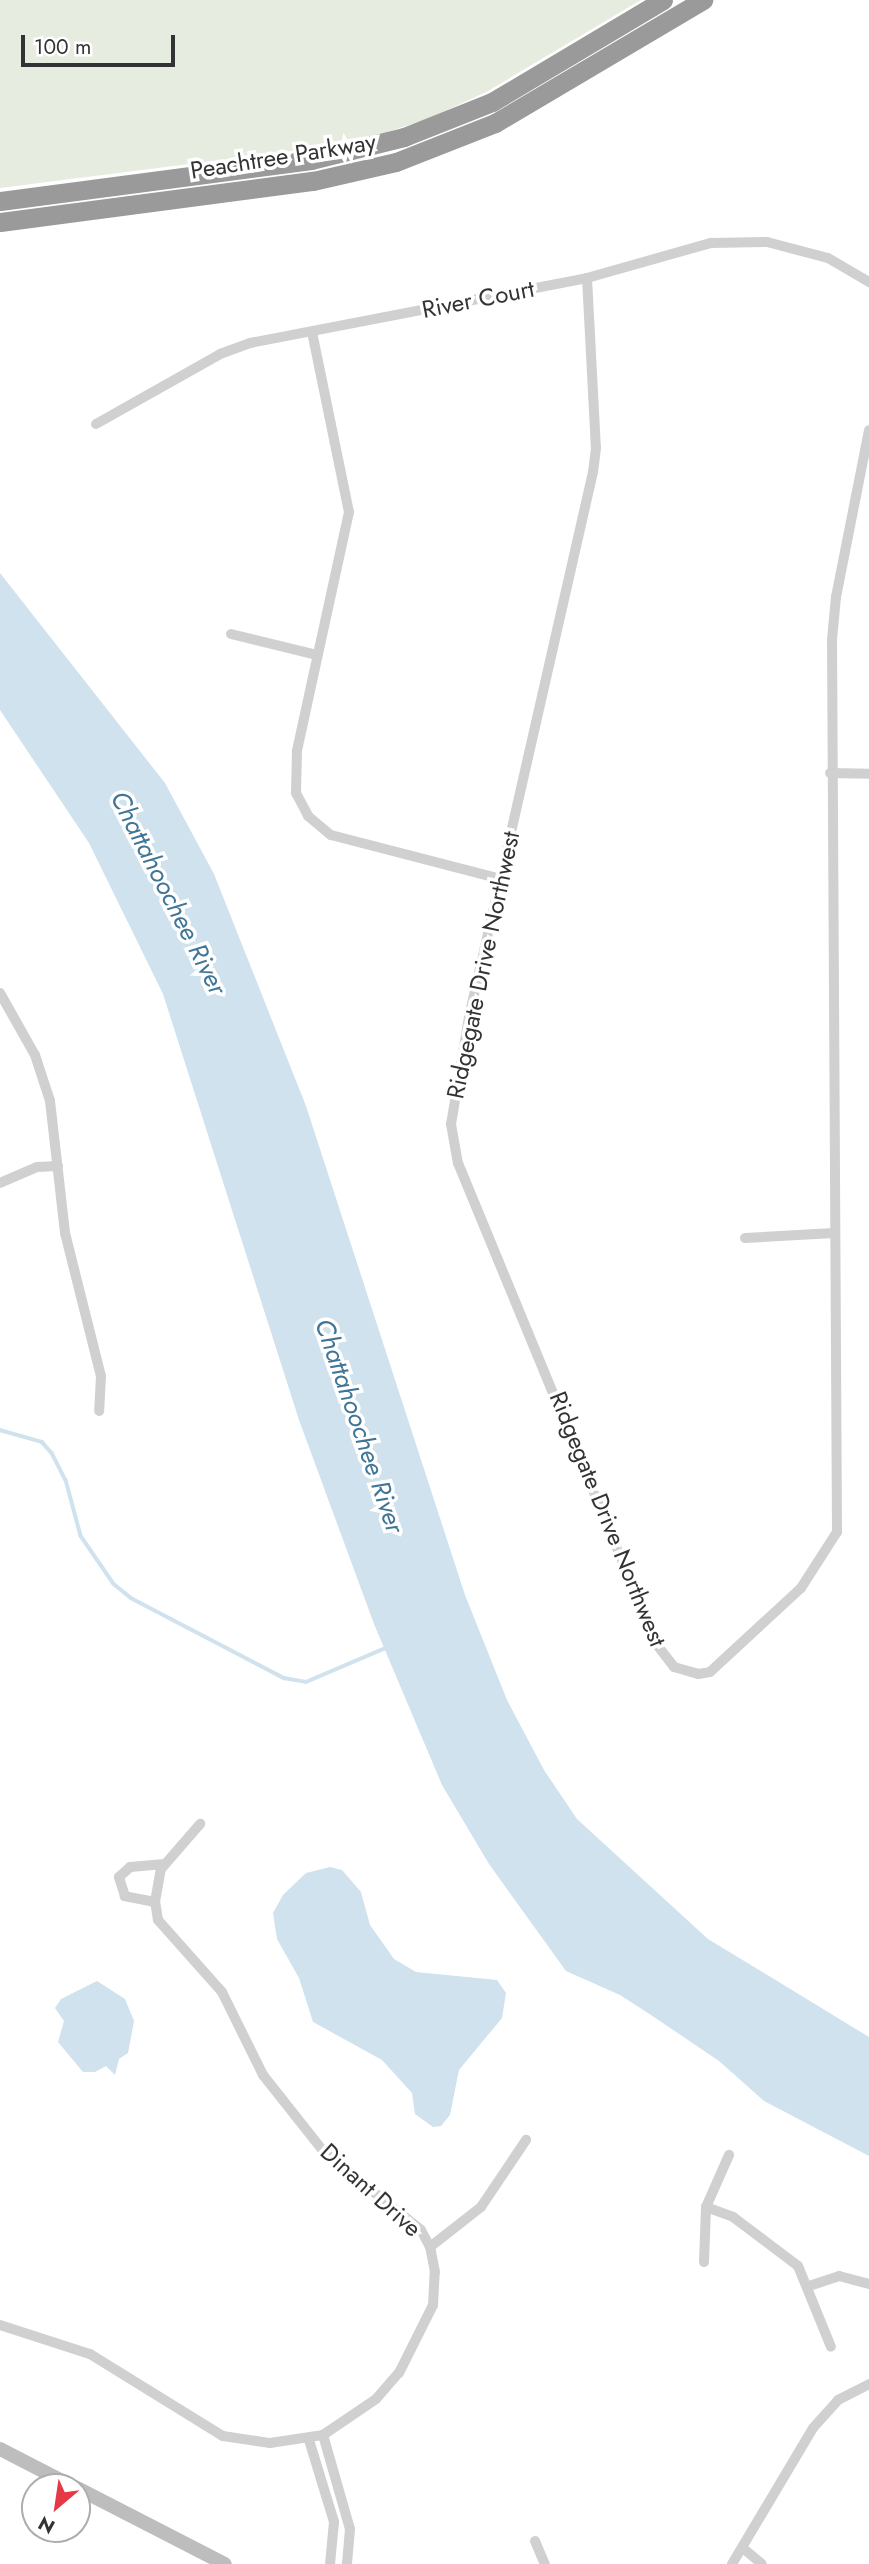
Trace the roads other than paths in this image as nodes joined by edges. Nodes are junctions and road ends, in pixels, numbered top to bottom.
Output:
1 (663, 0) edge
2 (703, 0) edge
3 (0, 201) edge
4 (0, 222) edge
5 (587, 278) junction
6 (869, 282) edge
7 (312, 332) junction
8 (96, 424) dead end
9 (869, 430) edge
10 (231, 634) dead end
11 (317, 655) junction
12 (830, 773) junction
13 (869, 774) edge
14 (501, 879) junction
15 (0, 993) edge
16 (58, 1166) junction
17 (0, 1182) edge
18 (834, 1233) junction
19 (745, 1238) dead end
20 (99, 1411) dead end
21 (200, 1824) dead end
22 (165, 1864) junction
23 (155, 1902) junction
24 (526, 2140) dead end
25 (729, 2155) dead end
26 (706, 2207) junction
27 (430, 2247) junction
28 (704, 2262) dead end
29 (869, 2284) edge
30 (809, 2286) junction
31 (0, 2325) edge
32 (831, 2347) dead end
33 (869, 2384) edge
34 (323, 2435) junction
35 (309, 2440) junction
36 (0, 2449) edge
37 (47, 2473) edge
38 (91, 2496) edge
39 (535, 2541) dead end
40 (744, 2549) junction
41 (225, 2564) edge
42 (330, 2564) edge
43 (347, 2564) edge
44 (545, 2564) edge
45 (732, 2564) edge
46 (762, 2564) edge

1 - 3 highway, Peachtree Parkway
2 - 4 highway, Peachtree Parkway
5 - 6 street, River Court
5 - 7 street, River Court
5 - 14 street, Ridgegate Drive Northwest
7 - 8 street, River Court
7 - 11 street
9 - 12 street, Ridgegate Drive Northwest
10 - 11 street
11 - 14 street
12 - 13 street
12 - 18 street, Ridgegate Drive Northwest
14 - 18 street, Ridgegate Drive Northwest
15 - 16 street
16 - 17 street
16 - 20 street
18 - 19 street
21 - 22 street
22 - 23 street
22 - 23 street
23 - 27 street, Dinant Drive
24 - 27 street
25 - 26 street
26 - 28 street
26 - 30 street
27 - 34 street, Dinant Drive
29 - 30 street
30 - 32 street
31 - 35 street, Dinant Drive
33 - 40 street
34 - 35 street, Dinant Drive
34 - 43 street
35 - 42 street
36 - 37 main road
38 - 41 main road
39 - 44 street
40 - 45 street
40 - 46 street

